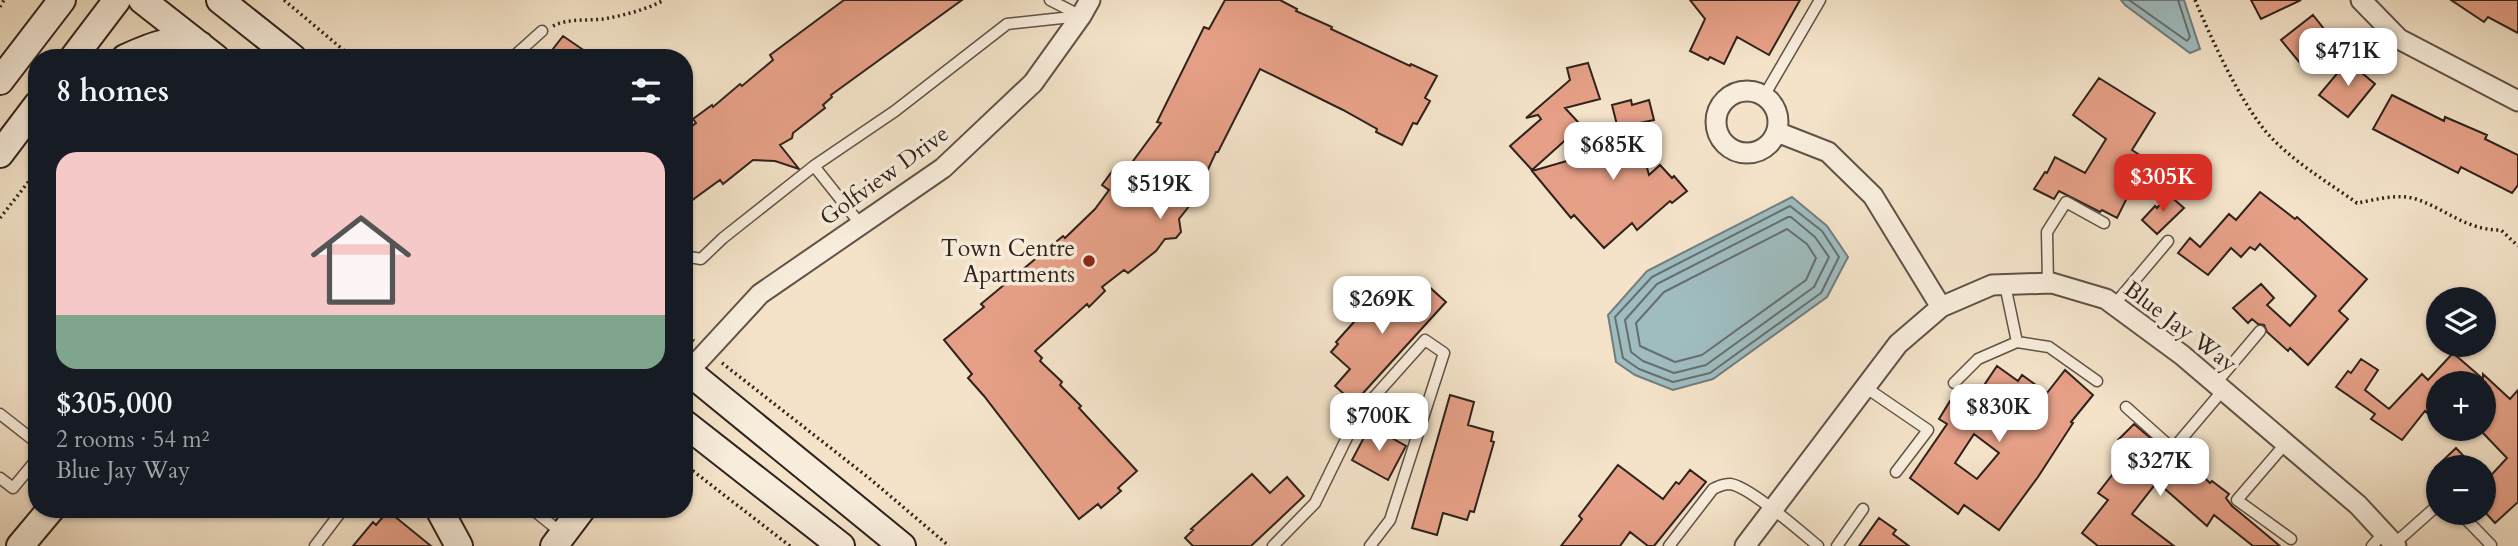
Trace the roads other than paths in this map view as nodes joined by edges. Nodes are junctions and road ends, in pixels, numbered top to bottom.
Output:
1 (35, 0) edge
2 (62, 0) edge
3 (117, 0) edge
4 (142, 0) edge
5 (220, 0) edge
6 (1050, 0) edge
7 (1819, 0) edge
8 (2361, 0) edge
9 (1086, 8) edge
10 (244, 11) edge
11 (542, 31) road end
12 (35, 36) junction
13 (80, 49) edge
14 (145, 49) edge
15 (200, 49) edge
16 (205, 49) edge
17 (284, 49) edge
18 (522, 49) edge
19 (0, 81) edge
20 (1763, 96) junction
21 (2518, 102) edge
22 (28, 117) edge
23 (1777, 132) junction
24 (0, 154) edge
25 (814, 166) junction
26 (2104, 223) dead end
27 (861, 225) junction
28 (2168, 241) dead end
29 (693, 258) edge
30 (2048, 283) junction
31 (2005, 285) junction
32 (2114, 305) junction
33 (1941, 307) junction
34 (2260, 331) dead end
35 (2017, 342) junction
36 (693, 365) edge
37 (693, 378) edge
38 (2097, 382) dead end
39 (1954, 383) dead end
40 (2220, 386) junction
41 (1866, 387) junction
42 (2126, 407) dead end
43 (0, 414) edge
44 (693, 430) edge
45 (28, 436) edge
46 (2286, 443) junction
47 (28, 470) edge
48 (1896, 472) dead end
49 (0, 478) edge
50 (1773, 509) junction
51 (1863, 509) dead end
52 (2426, 514) edge
53 (43, 518) edge
54 (337, 518) edge
55 (444, 518) edge
56 (539, 518) edge
57 (575, 518) edge
58 (2472, 525) edge
59 (2291, 539) dead end
60 (559, 540) edge
61 (2387, 542) edge
62 (2491, 545) edge
63 (20, 546) edge
64 (315, 546) edge
65 (460, 546) edge
66 (841, 546) edge
67 (902, 546) edge
68 (1273, 546) edge
69 (1370, 546) edge
70 (1669, 546) edge
71 (1745, 546) edge
72 (1818, 546) edge
73 (1837, 546) edge

1 - 12 street
2 - 12 street
3 - 13 street
4 - 16 street
5 - 10 street
6 - 9 lane
7 - 20 lane
8 - 21 street
9 - 25 lane
9 - 27 street, Golfview Drive
10 - 17 street
11 - 18 lane
12 - 19 street
14 - 15 street
20 - 23 street
20 - 23 street
22 - 24 street
23 - 33 street
25 - 27 lane
25 - 29 lane
26 - 30 lane
27 - 36 street, Golfview Drive
28 - 32 lane
30 - 31 street, Blue Jay Way
30 - 32 street, Blue Jay Way
31 - 33 street, Blue Jay Way
31 - 35 lane
32 - 40 street, Blue Jay Way
33 - 41 street, Blue Jay Way
34 - 40 lane
35 - 38 lane
35 - 39 lane
37 - 67 street
40 - 42 lane
40 - 46 street, Blue Jay Way
41 - 48 lane
41 - 50 street, Blue Jay Way
43 - 45 lane
44 - 66 street
46 - 59 lane
46 - 61 street, Blue Jay Way
47 - 49 lane
50 - 70 lane
50 - 71 street, Blue Jay Way
50 - 72 lane
51 - 73 lane
52 - 61 lane
53 - 63 street
54 - 64 lane
55 - 65 street
56 - 60 lane
57 - 60 street
58 - 62 lane
68 - 69 lane

